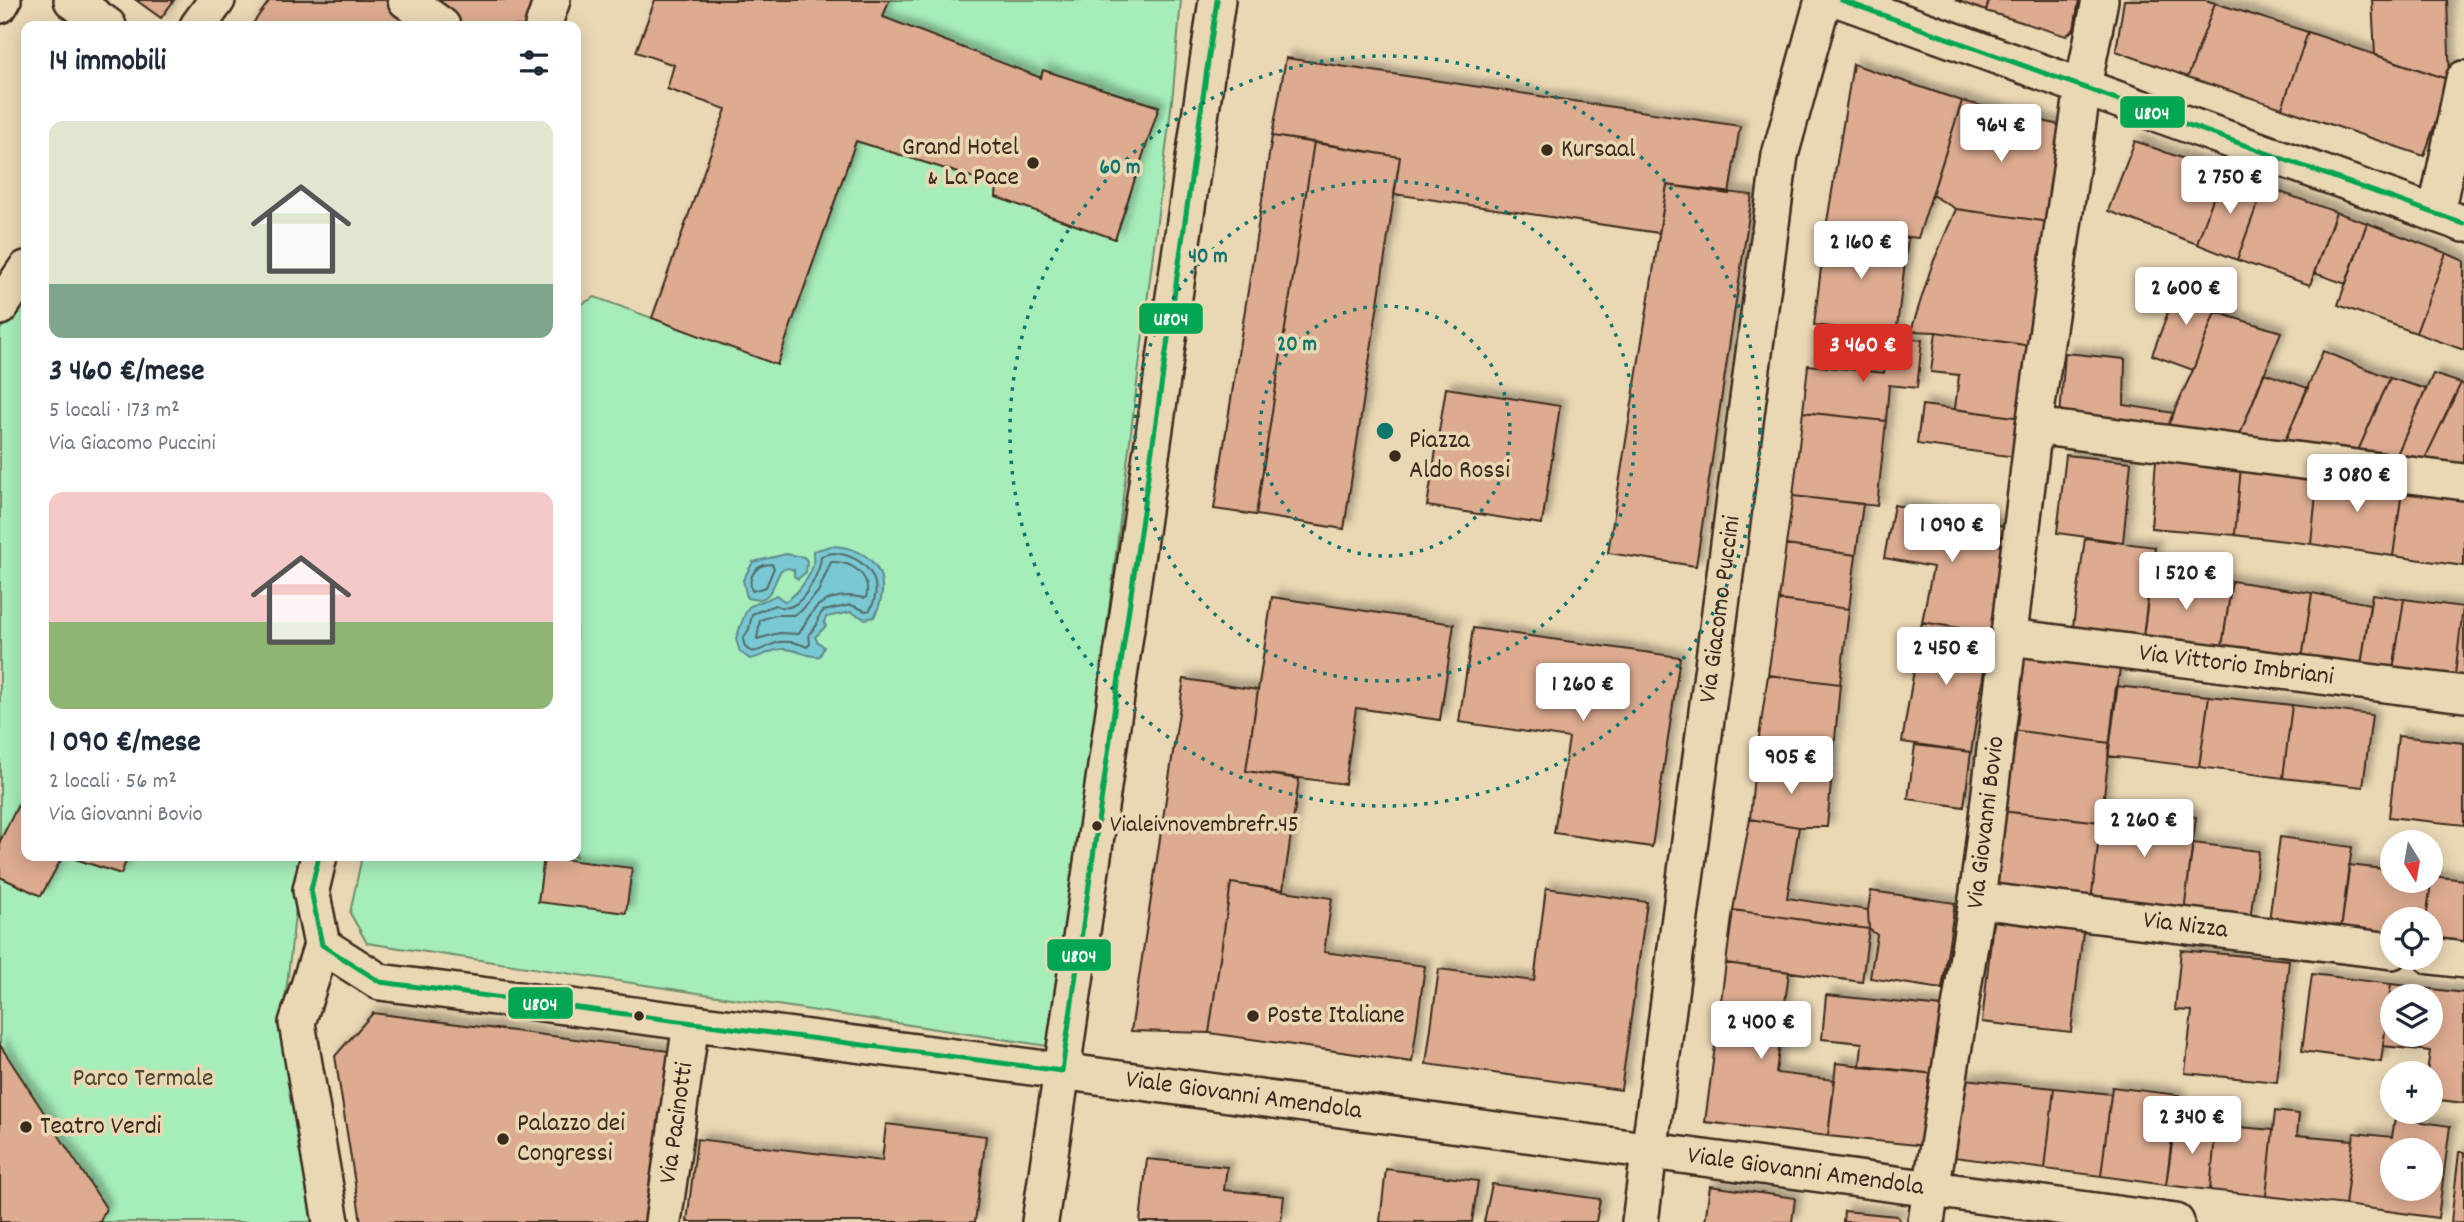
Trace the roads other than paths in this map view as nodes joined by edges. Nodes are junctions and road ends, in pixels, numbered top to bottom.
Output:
1 (3, 0) edge
2 (72, 0) edge
3 (217, 0) edge
4 (406, 0) edge
5 (552, 0) edge
6 (1217, 0) edge
7 (1823, 0) edge
8 (1841, 0) edge
9 (2100, 0) edge
10 (0, 5) edge
11 (101, 21) edge
12 (202, 21) edge
13 (435, 21) edge
14 (545, 21) edge
15 (2464, 79) edge
16 (2083, 87) junction
17 (2450, 219) edge
18 (21, 276) edge
19 (0, 307) edge
20 (2035, 426) junction
21 (2464, 482) edge
22 (2009, 636) junction
23 (2464, 694) edge
24 (318, 861) edge
25 (1977, 900) junction
26 (322, 945) junction
27 (2380, 950) edge
28 (2443, 957) edge
29 (2464, 960) edge
30 (691, 1023) junction
31 (1062, 1071) junction
32 (1650, 1151) junction
33 (1928, 1205) edge
34 (331, 1222) edge
35 (663, 1222) edge
36 (1040, 1222) edge
37 (1640, 1222) edge
38 (2176, 1222) edge

1 - 10 street
2 - 11 street
3 - 12 street
4 - 13 street
5 - 14 street
6 - 31 street
7 - 32 street, Via Giacomo Puccini
8 - 16 street
9 - 16 street, Via Giovanni Bovio
15 - 17 street
16 - 17 street
16 - 20 street, Via Giovanni Bovio
18 - 19 street
20 - 21 street
20 - 22 street, Via Giovanni Bovio
22 - 23 street, Via Vittorio Imbriani
22 - 25 street, Via Giovanni Bovio
24 - 26 street
25 - 27 street, Via Nizza
25 - 33 street, Via Giovanni Bovio
26 - 30 street, Viale Giovanni Amendola
26 - 34 street
28 - 29 street
30 - 31 street, Viale Giovanni Amendola
30 - 35 street, Via Pacinotti
31 - 32 street, Viale Giovanni Amendola
31 - 36 street
32 - 33 street, Viale Giovanni Amendola
32 - 37 street, Via Giacomo Puccini
33 - 38 street, Viale Giovanni Amendola

